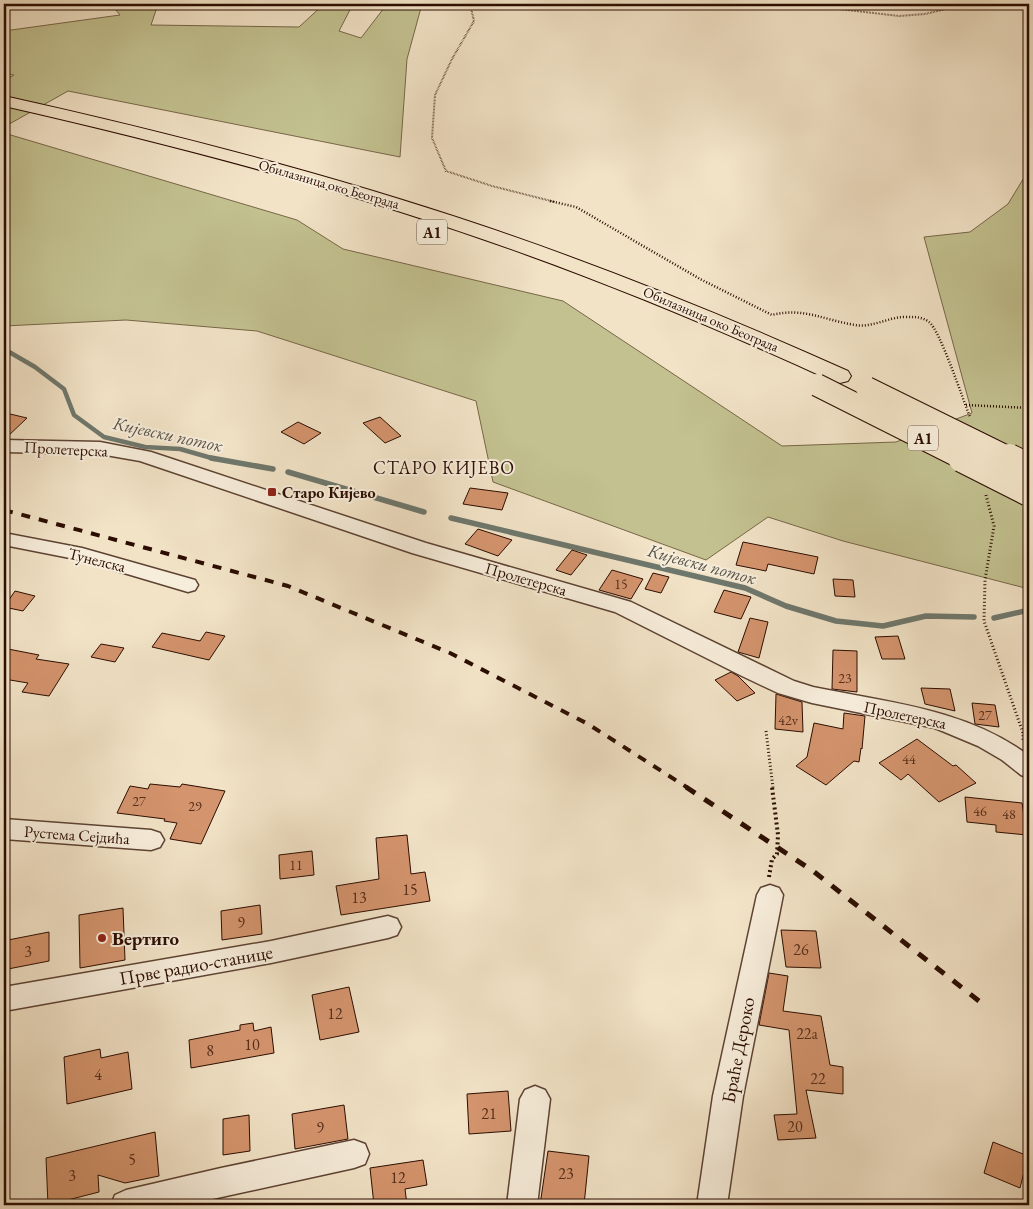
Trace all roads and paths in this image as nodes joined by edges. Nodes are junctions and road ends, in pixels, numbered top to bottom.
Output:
1 (470, 4) edge
2 (796, 4) edge
3 (967, 4) edge
4 (1022, 4) edge
5 (1029, 6) edge
6 (4, 101) edge
7 (4, 114) edge
8 (966, 406) junction
9 (1029, 408) edge
10 (973, 423) dead end
11 (4, 446) edge
12 (1029, 468) edge
13 (984, 487) dead end
14 (1029, 492) edge
15 (4, 539) edge
16 (188, 585) dead end
17 (766, 731) dead end
18 (1025, 765) edge
19 (4, 829) edge
20 (151, 840) dead end
21 (770, 895) joint
22 (388, 927) dead end
23 (4, 999) edge
24 (535, 1099) dead end
25 (354, 1154) dead end
26 (126, 1205) edge
27 (522, 1205) edge
28 (712, 1205) edge

1 - 8 path
2 - 3 path
4 - 5 path
6 - 12 highway, Обилазница око Београда / A1, bridge
7 - 14 highway, Обилазница око Београда / A1, bridge
8 - 9 path
8 - 10 path
11 - 18 street, Пролетерска
13 - 18 path
15 - 16 street, Тунелска
17 - 21 path
19 - 20 street, Рустема Сејдића
21 - 28 street, Браће Дероко
22 - 23 street, Прве радио-станице
24 - 27 street
25 - 26 street

